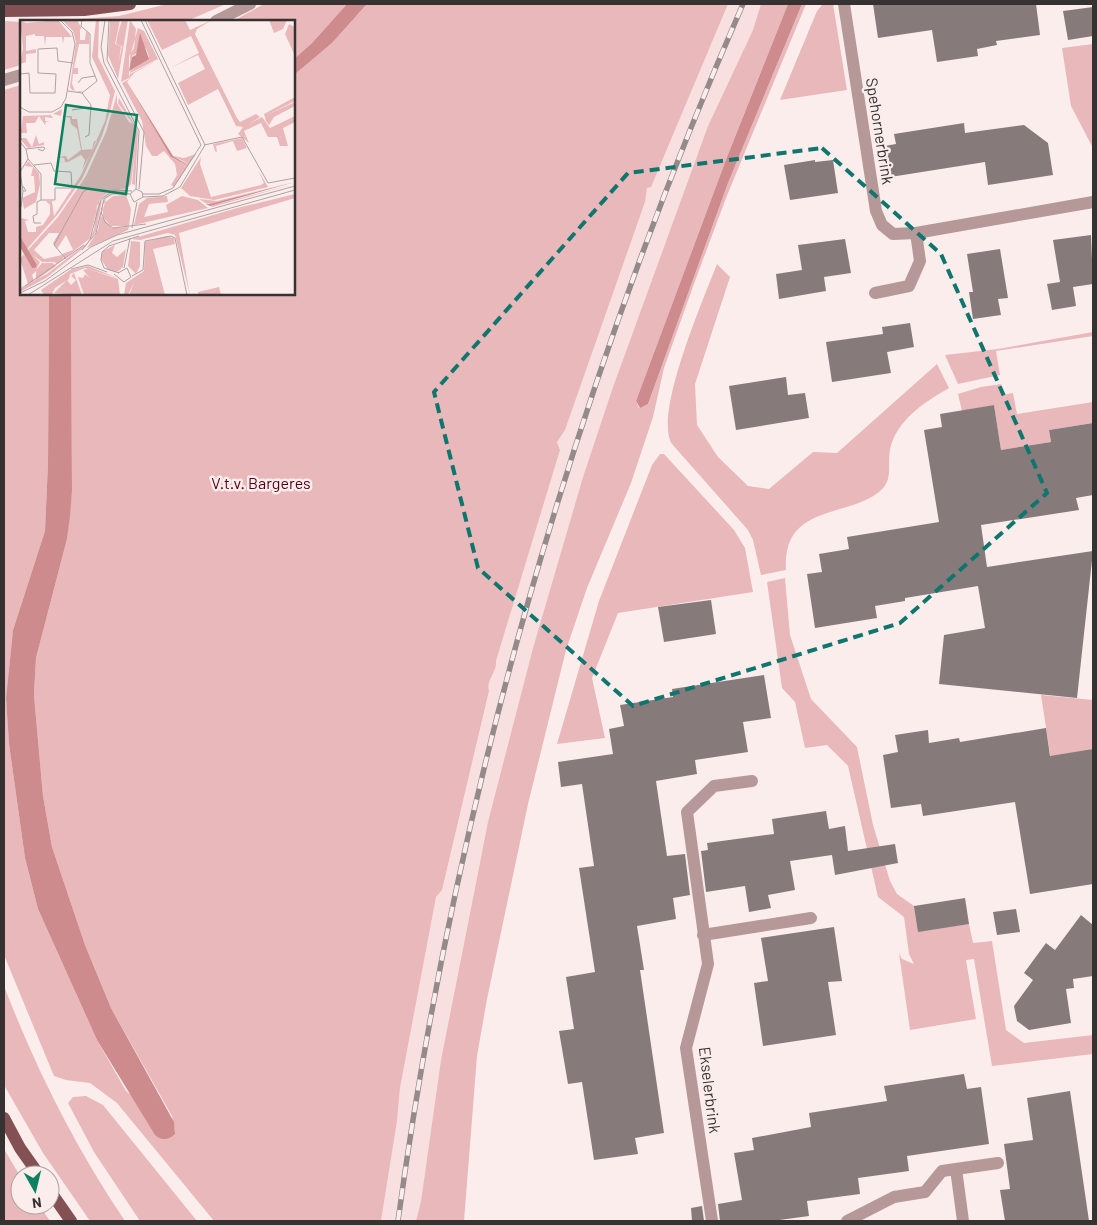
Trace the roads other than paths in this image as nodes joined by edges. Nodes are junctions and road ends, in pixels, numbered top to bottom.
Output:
1 (130, 4) edge
2 (250, 4) edge
3 (844, 4) edge
4 (4, 11) edge
5 (218, 20) edge
6 (20, 75) edge
7 (4, 80) edge
8 (1093, 202) edge
9 (916, 233) junction
10 (875, 293) dead end
11 (752, 781) dead end
12 (811, 918) dead end
13 (704, 935) junction
14 (4, 1118) edge
15 (998, 1163) dead end
16 (32, 1165) edge
17 (956, 1169) junction
18 (60, 1205) edge
19 (71, 1221) edge
20 (712, 1221) edge
21 (847, 1221) edge
22 (963, 1221) edge

1 - 4 main road
2 - 5 street
3 - 9 street, Spehornerbrink
6 - 7 street
8 - 9 street, Spehornerbrink
9 - 10 street
11 - 13 street, Ekselerbrink
12 - 13 street
13 - 20 street, Ekselerbrink
14 - 16 main road
15 - 17 street
17 - 21 street
17 - 22 street
18 - 19 main road

